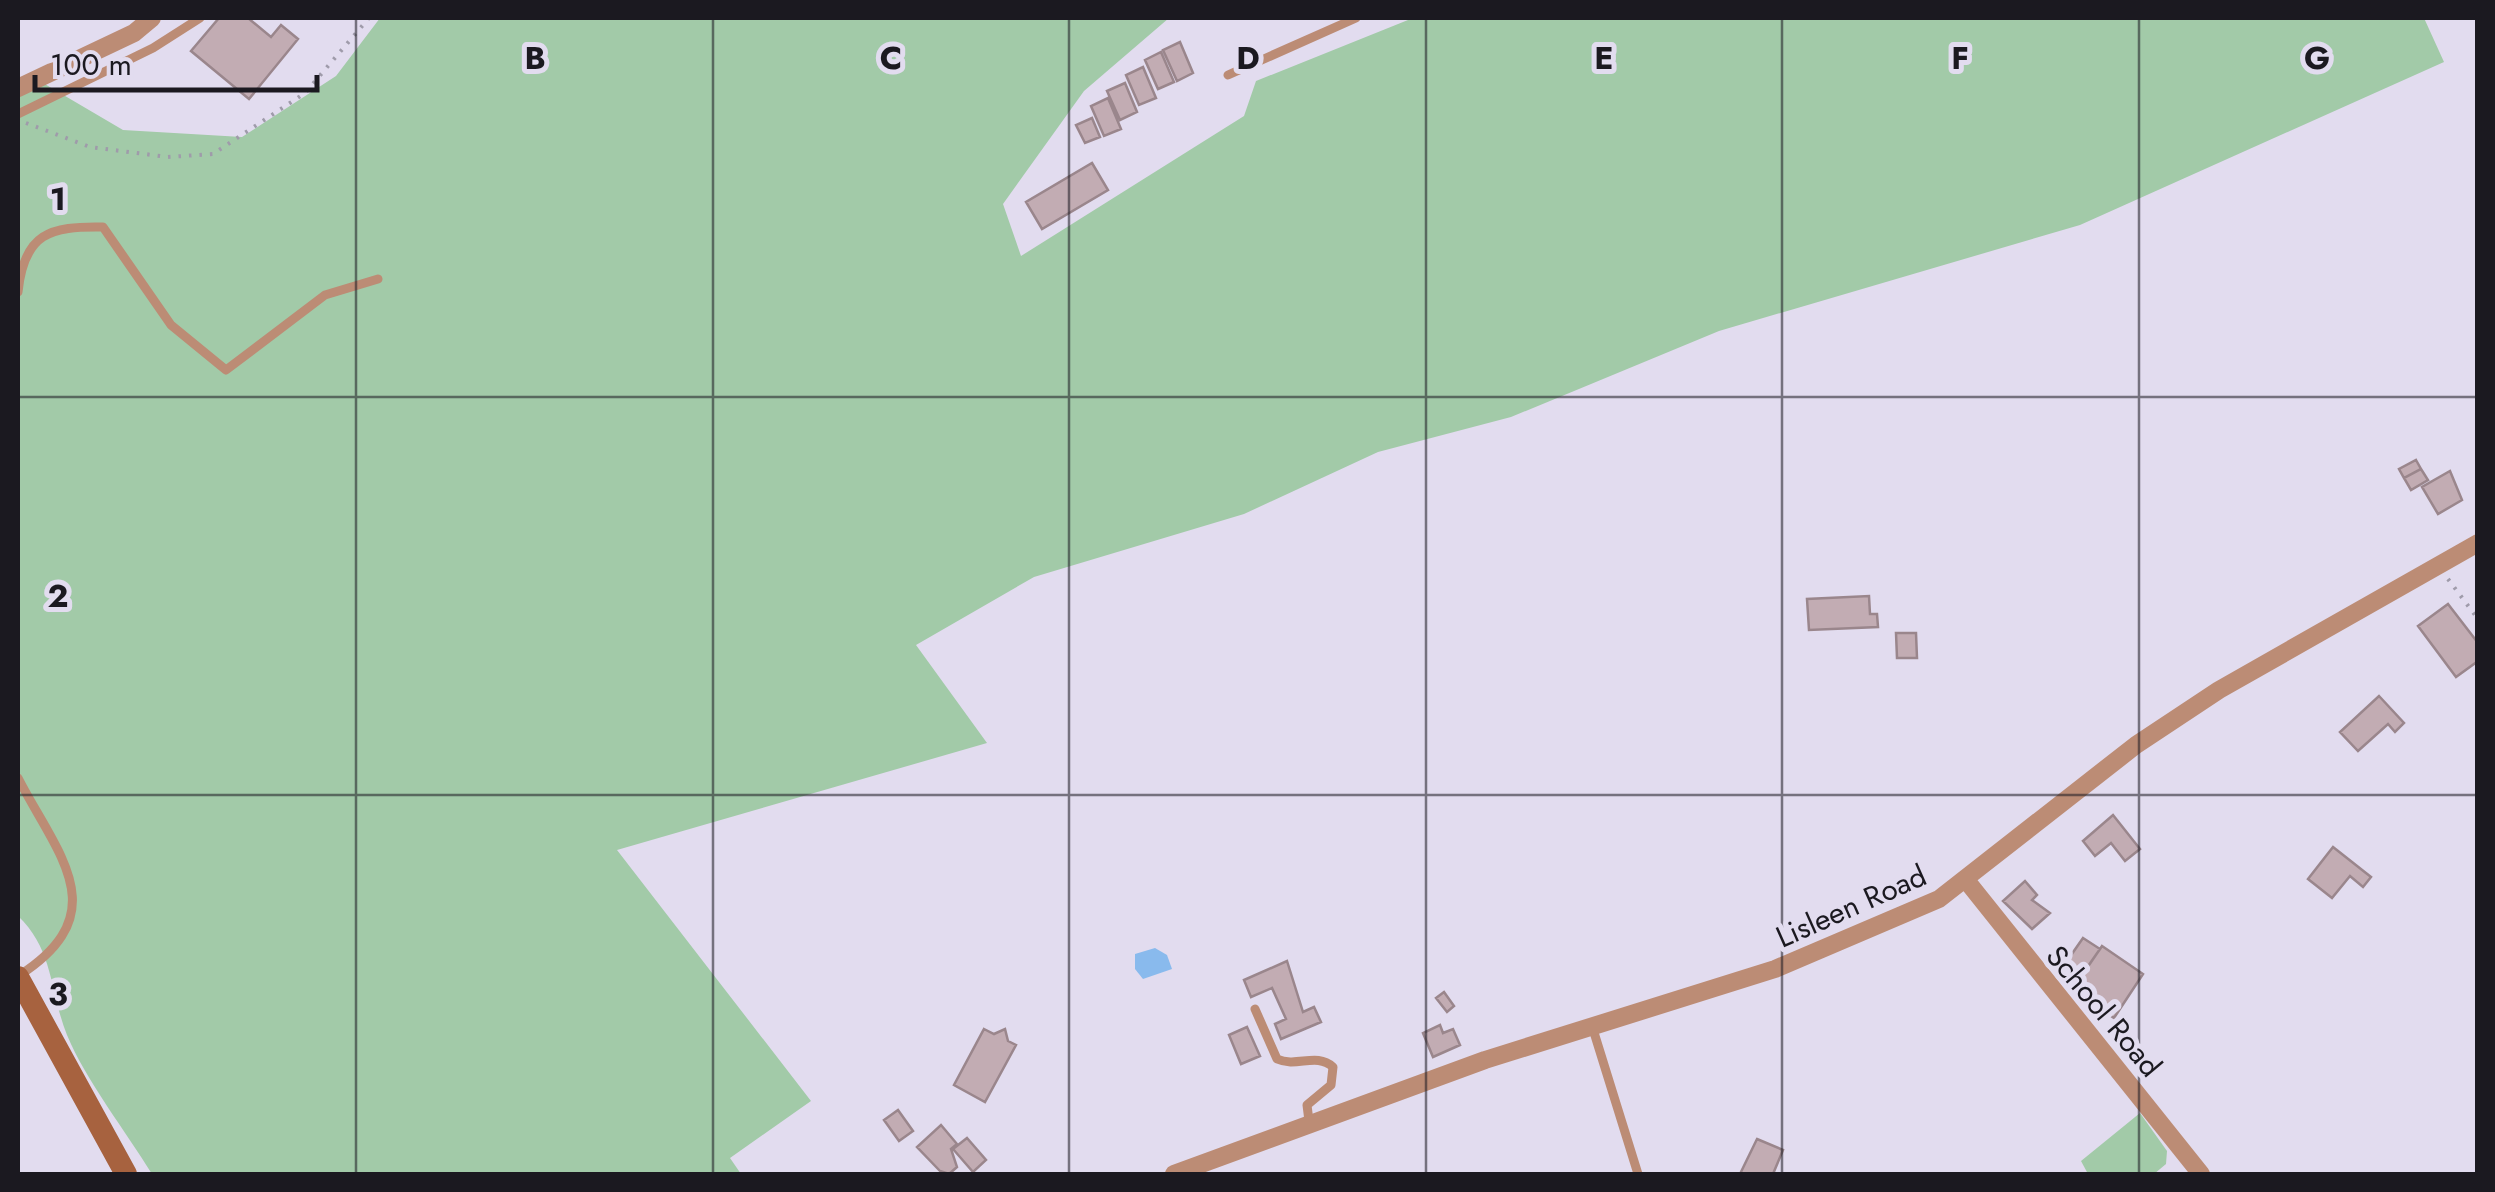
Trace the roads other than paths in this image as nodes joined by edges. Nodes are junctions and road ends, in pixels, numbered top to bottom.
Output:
1 (152, 18) edge
2 (200, 18) edge
3 (1356, 18) edge
4 (1228, 75) dead end
5 (18, 88) edge
6 (18, 116) edge
7 (378, 279) dead end
8 (18, 292) edge
9 (2478, 542) edge
10 (18, 778) edge
11 (1966, 880) junction
12 (18, 977) edge
13 (1255, 1009) dead end
14 (1592, 1026) junction
15 (1309, 1122) junction
16 (126, 1174) edge
17 (1174, 1174) edge
18 (1638, 1174) edge
19 (2201, 1174) edge

1 - 5 street
2 - 6 lane
3 - 4 lane
7 - 8 lane
9 - 11 street, Lisleen Road
10 - 12 lane
11 - 14 street, Lisleen Road
11 - 19 street, School Road
12 - 16 street
13 - 15 lane
14 - 15 street, Lisleen Road
14 - 18 lane
15 - 17 street, Lisleen Road

